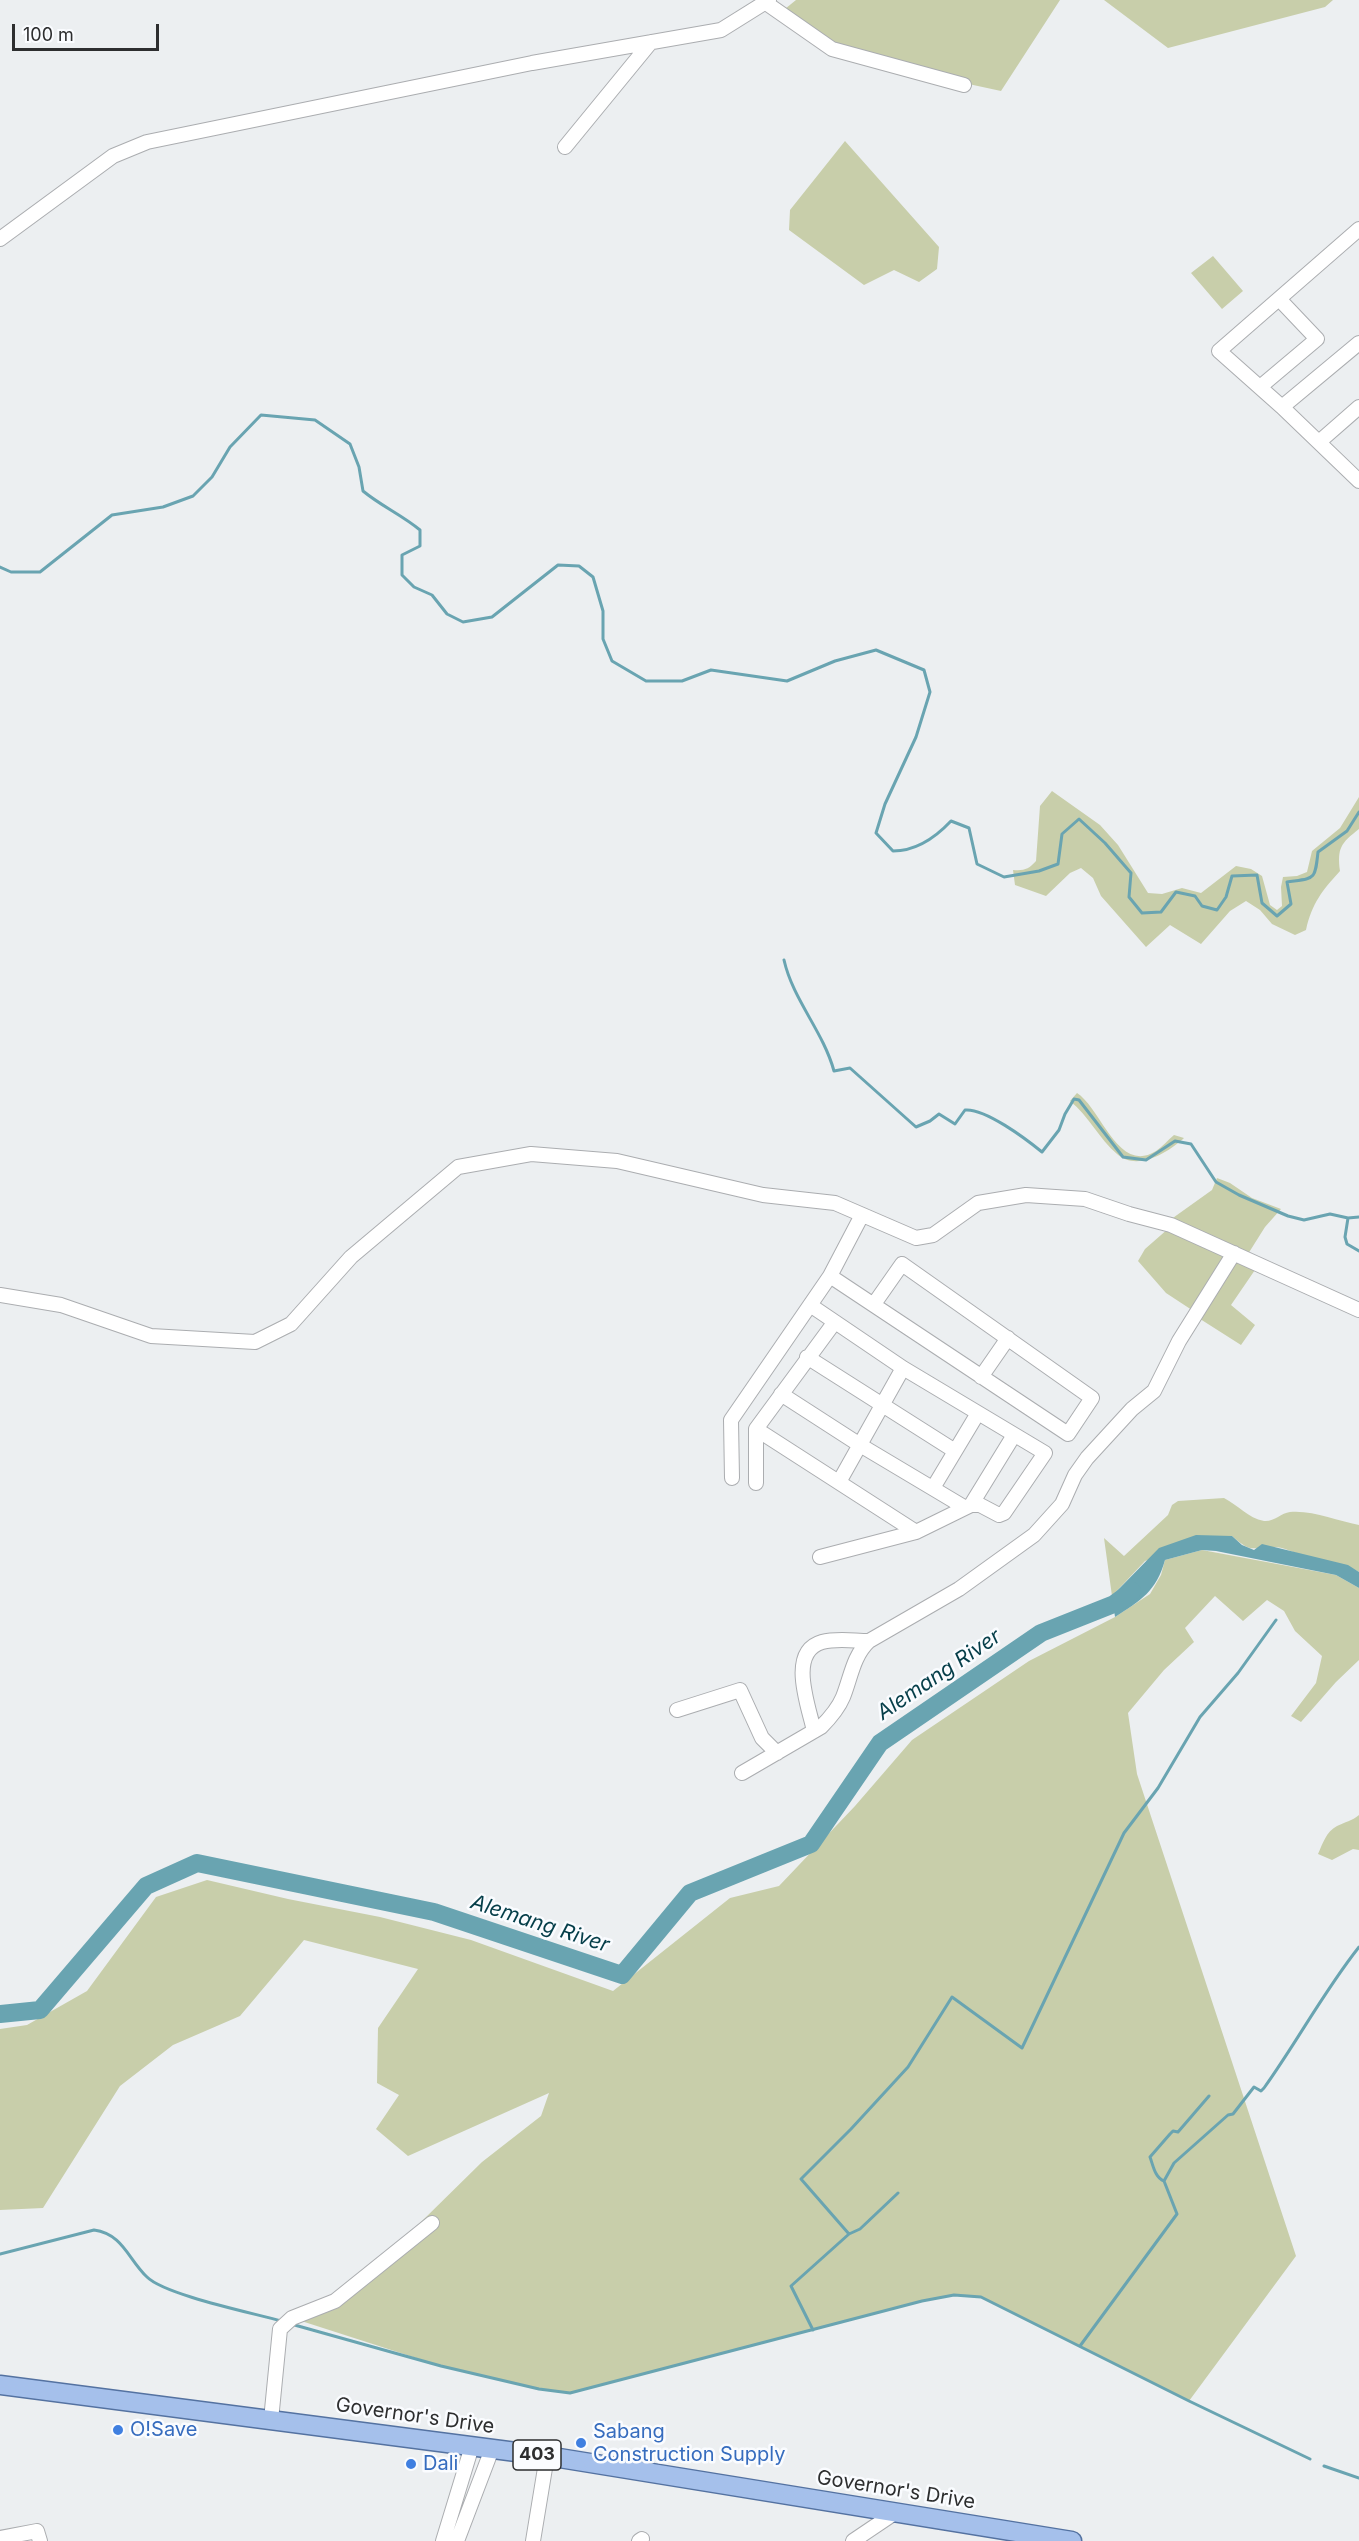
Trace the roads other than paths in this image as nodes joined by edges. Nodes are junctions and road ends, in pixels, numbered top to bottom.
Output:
1 (768, 2) edge
2 (651, 42) junction
3 (964, 85) dead end
4 (565, 147) dead end
5 (1359, 229) edge
6 (0, 239) edge
7 (1280, 300) junction
8 (1359, 343) edge
9 (1260, 387) junction
10 (1282, 407) junction
11 (1359, 407) edge
12 (1319, 442) junction
13 (1357, 475) edge
14 (862, 1215) junction
15 (1234, 1253) junction
16 (830, 1276) junction
17 (0, 1295) edge
18 (874, 1304) junction
19 (810, 1305) junction
20 (1359, 1310) edge
21 (834, 1323) junction
22 (1008, 1338) junction
23 (807, 1357) junction
24 (903, 1368) junction
25 (981, 1377) junction
26 (781, 1394) junction
27 (883, 1406) junction
28 (978, 1413) junction
29 (756, 1429) junction
30 (1014, 1435) junction
31 (860, 1445) junction
32 (955, 1451) junction
33 (732, 1478) dead end
34 (838, 1482) junction
35 (756, 1483) dead end
36 (933, 1488) junction
37 (968, 1506) junction
38 (916, 1532) junction
39 (820, 1557) dead end
40 (869, 1641) junction
41 (676, 1710) dead end
42 (814, 1731) junction
43 (777, 1753) junction
44 (742, 1773) dead end
45 (432, 2223) dead end
46 (0, 2385) edge
47 (271, 2420) junction
48 (472, 2446) junction
49 (492, 2449) junction
50 (547, 2456) junction
51 (457, 2496) junction
52 (472, 2500) junction
53 (896, 2512) junction
54 (0, 2538) edge
55 (40, 2541) edge
56 (442, 2541) edge
57 (457, 2541) edge
58 (534, 2541) edge
59 (853, 2541) edge
60 (1072, 2541) edge

1 - 2 street
1 - 3 street
2 - 4 street
2 - 6 street
5 - 7 street
7 - 9 street
7 - 9 street
8 - 10 street
9 - 10 street
10 - 12 street
11 - 12 street
12 - 13 street
14 - 15 street
14 - 16 street
14 - 17 street
15 - 20 street
15 - 40 street
16 - 18 street
16 - 19 street
18 - 22 street
18 - 25 street
19 - 21 street
19 - 33 street
21 - 23 street
21 - 24 street
22 - 25 street
22 - 25 street
23 - 26 street
23 - 27 street
24 - 27 street
24 - 28 street
26 - 29 street
26 - 31 street
27 - 31 street
27 - 32 street
28 - 30 street
28 - 32 street
29 - 34 street
29 - 35 street
30 - 37 street
30 - 37 street
31 - 34 street
31 - 36 street
32 - 36 street
34 - 38 street
36 - 37 street
37 - 38 street
38 - 39 street
40 - 42 street
40 - 42 street
41 - 43 street
42 - 43 street
43 - 44 street
45 - 47 street
46 - 47 main road, Governor's Drive / 403
47 - 48 main road, Governor's Drive / 403
48 - 49 main road, Governor's Drive / 403
48 - 51 street
49 - 50 main road, Governor's Drive / 403
49 - 52 street
50 - 53 main road, Governor's Drive / 403
50 - 58 street
51 - 52 street
51 - 56 street
52 - 57 street
53 - 59 street
53 - 60 main road, Governor's Drive / 403
54 - 55 street

